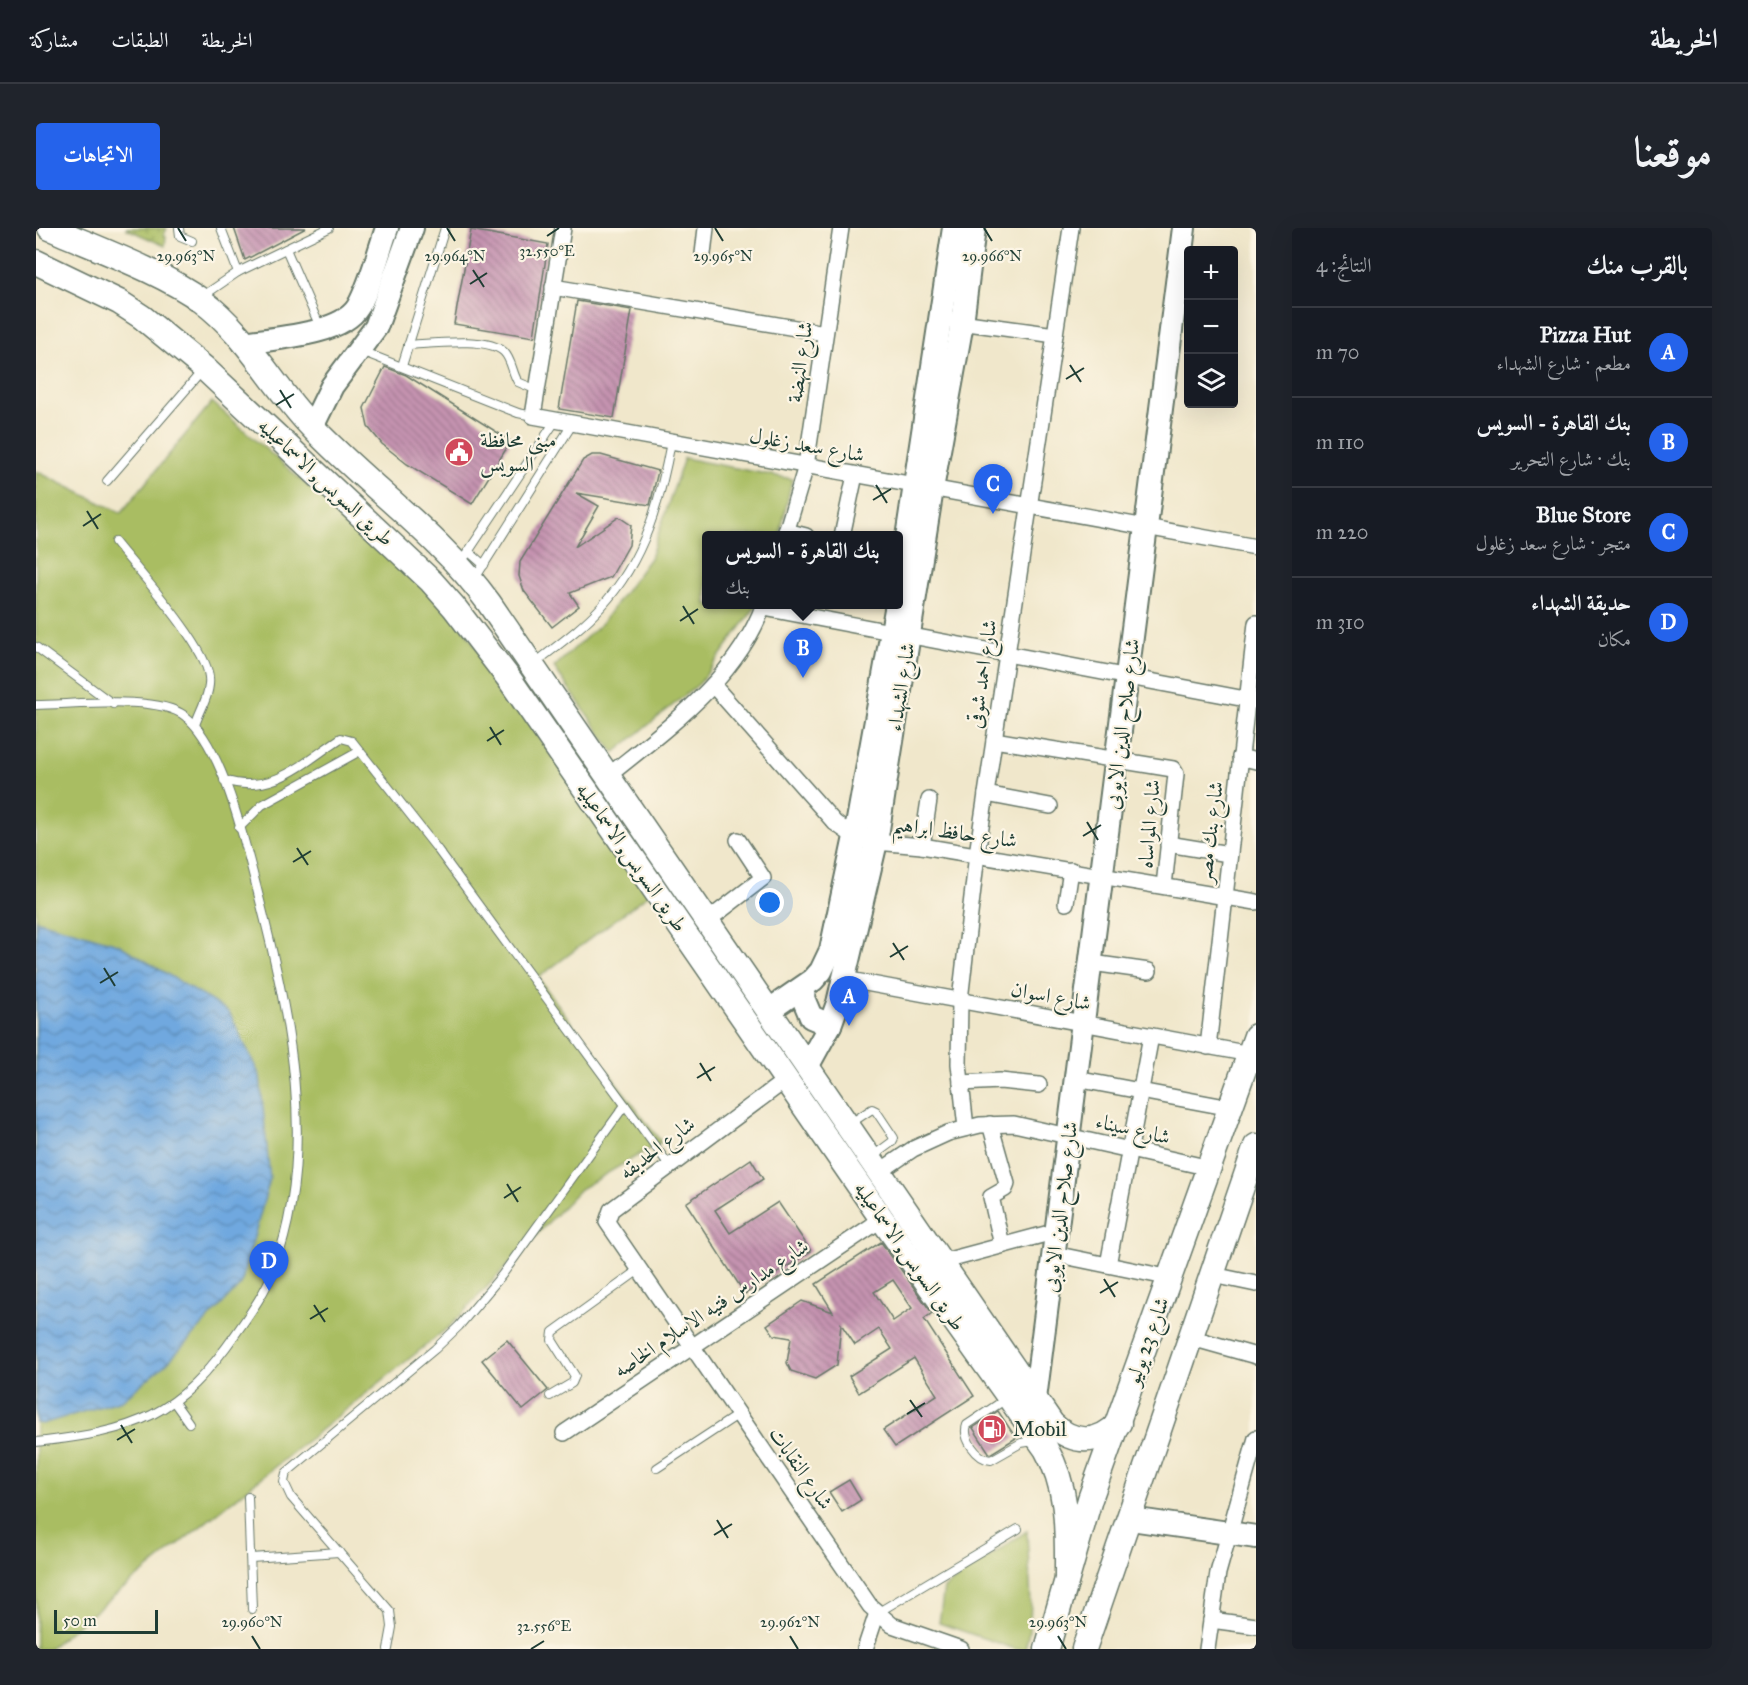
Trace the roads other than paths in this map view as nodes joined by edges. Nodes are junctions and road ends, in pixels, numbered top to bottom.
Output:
1 (50, 228) edge
2 (179, 228) edge
3 (221, 228) edge
4 (329, 228) edge
5 (386, 228) edge
6 (412, 228) edge
7 (445, 228) edge
8 (563, 228) edge
9 (706, 228) edge
10 (841, 228) edge
11 (954, 228) edge
12 (974, 228) edge
13 (1071, 228) edge
14 (1184, 228) edge
15 (192, 242) dead end
16 (286, 249) junction
17 (703, 254) dead end
18 (36, 262) edge
19 (238, 272) junction
20 (553, 287) junction
21 (199, 299) junction
22 (354, 312) junction
23 (952, 321) junction
24 (376, 327) junction
25 (321, 330) junction
26 (825, 333) junction
27 (1055, 335) junction
28 (244, 343) junction
29 (408, 345) junction
30 (360, 351) junction
31 (402, 366) junction
32 (204, 368) junction
33 (537, 390) junction
34 (533, 416) junction
35 (556, 420) junction
36 (573, 423) junction
37 (312, 428) junction
38 (671, 442) junction
39 (806, 466) junction
40 (855, 475) junction
41 (107, 481) dead end
42 (923, 488) junction
43 (1028, 505) junction
44 (1147, 526) junction
45 (787, 531) edge
46 (843, 531) edge
47 (115, 542) dead end
48 (1256, 547) edge
49 (469, 568) junction
50 (903, 573) edge
51 (431, 581) junction
52 (454, 607) junction
53 (762, 609) edge
54 (779, 609) edge
55 (898, 609) edge
56 (1256, 623) edge
57 (901, 634) junction
58 (36, 646) edge
59 (1007, 654) junction
60 (532, 666) junction
61 (1128, 677) junction
62 (713, 685) junction
63 (1252, 700) edge
64 (113, 704) junction
65 (36, 705) edge
66 (195, 725) junction
67 (994, 740) junction
68 (360, 751) junction
69 (1240, 758) junction
70 (1118, 760) junction
71 (1256, 761) edge
72 (305, 762) junction
73 (313, 776) junction
74 (608, 776) junction
75 (224, 780) junction
76 (269, 783) junction
77 (986, 794) junction
78 (275, 796) junction
79 (928, 800) dead end
80 (1050, 806) dead end
81 (239, 828) junction
82 (866, 839) junction
83 (738, 840) dead end
84 (1168, 844) junction
85 (922, 846) junction
86 (976, 854) junction
87 (1229, 854) junction
88 (1071, 870) junction
89 (1103, 876) junction
90 (1164, 886) junction
91 (1224, 896) junction
92 (1256, 902) edge
93 (1066, 903) dead end
94 (707, 921) junction
95 (1092, 963) junction
96 (1149, 971) dead end
97 (844, 979) junction
98 (804, 988) junction
99 (960, 1000) junction
100 (768, 1011) junction
101 (1084, 1024) junction
102 (830, 1025) junction
103 (1151, 1036) junction
104 (1253, 1045) edge
105 (1208, 1047) junction
106 (797, 1073) junction
107 (1076, 1079) junction
108 (961, 1083) junction
109 (1039, 1085) dead end
110 (1141, 1091) junction
111 (625, 1105) junction
112 (1231, 1108) junction
113 (990, 1124) junction
114 (848, 1126) junction
115 (966, 1128) junction
116 (1069, 1135) junction
117 (1130, 1149) junction
118 (1254, 1161) edge
119 (669, 1165) junction
120 (874, 1165) junction
121 (1210, 1168) junction
122 (882, 1218) junction
123 (1057, 1231) junction
124 (1186, 1235) junction
125 (1223, 1243) junction
126 (1002, 1245) junction
127 (1054, 1254) junction
128 (941, 1262) junction
129 (1108, 1265) junction
130 (639, 1270) junction
131 (1213, 1275) junction
132 (1171, 1278) junction
133 (1256, 1284) edge
134 (1192, 1338) junction
135 (691, 1346) junction
136 (1256, 1356) edge
137 (550, 1396) dead end
138 (1010, 1397) junction
139 (1035, 1399) junction
140 (174, 1402) junction
141 (739, 1414) junction
142 (1119, 1423) junction
143 (189, 1424) dead end
144 (564, 1433) dead end
145 (1256, 1438) edge
146 (1054, 1441) junction
147 (36, 1442) edge
148 (657, 1468) dead end
149 (249, 1497) dead end
150 (1131, 1519) junction
151 (1018, 1529) dead end
152 (1229, 1533) junction
153 (1256, 1537) edge
154 (339, 1552) junction
155 (251, 1558) junction
156 (1067, 1576) junction
157 (252, 1609) dead end
158 (877, 1613) junction
159 (1210, 1620) junction
160 (1256, 1626) edge
161 (388, 1649) edge
162 (865, 1649) edge
163 (961, 1649) edge
164 (1047, 1649) edge
165 (1084, 1649) edge
166 (1207, 1649) edge

1 - 21 main road, طريق السويس, الاسماعيليه
2 - 15 lane
3 - 19 lane
4 - 16 lane
5 - 22 street
6 - 24 street
7 - 29 lane
8 - 20 street
9 - 17 street
10 - 26 street, شارع النهضة
11 - 23 street, شارع الشهداء
12 - 23 street, شارع الشهداء
13 - 27 street, شارع احمد شوقى
14 - 44 street, شارع صلاح الدين الايوبى
16 - 19 lane
16 - 25 lane
18 - 32 main road, طريق السويس, الاسماعيليه
19 - 21 lane
20 - 26 street
20 - 33 street
21 - 28 main road, طريق السويس, الاسماعيليه
22 - 24 street
22 - 25 street
23 - 27 street
23 - 42 street, شارع الشهداء
24 - 30 street
25 - 28 street
26 - 39 street, شارع النهضة
27 - 43 street, شارع احمد شوقى
28 - 37 main road, طريق السويس, الاسماعيليه
29 - 31 lane
29 - 33 lane
30 - 31 lane, شارع سعد زغلول
30 - 37 street
31 - 34 lane, شارع سعد زغلول
32 - 41 lane
32 - 51 main road, طريق السويس, الاسماعيليه
33 - 34 street
34 - 35 street, شارع سعد زغلول
35 - 36 street, شارع سعد زغلول
35 - 49 lane
36 - 38 street, شارع سعد زغلول
36 - 49 lane
37 - 49 main road, طريق السويس, الاسماعيليه
38 - 39 street, شارع سعد زغلول
38 - 60 lane
39 - 40 street, شارع سعد زغلول
39 - 45 street, شارع النهضة
40 - 42 street, شارع سعد زغلول
40 - 46 street
42 - 43 street, شارع سعد زغلول
42 - 50 street, شارع الشهداء
42 - 57 street, شارع الشهداء
43 - 44 street, شارع سعد زغلول
43 - 59 street, شارع احمد شوقى
44 - 48 street, شارع سعد زغلول
44 - 61 street, شارع صلاح الدين الايوبى
47 - 66 lane
49 - 51 main road
49 - 52 main road
49 - 60 main road, طريق السويس, الاسماعيليه
51 - 52 main road, طريق السويس, الاسماعيليه
52 - 106 main road, طريق السويس, الاسماعيليه
53 - 62 street
54 - 57 street
55 - 57 street, شارع الشهداء
56 - 63 street, شارع بنك مصر
57 - 59 street
57 - 82 street, شارع الشهداء
58 - 64 lane
59 - 61 street
59 - 67 street, شارع احمد شوقى
60 - 74 main road, طريق السويس, الاسماعيليه
61 - 63 street
61 - 70 street, شارع صلاح الدين الايوبى
62 - 74 street
62 - 82 street
63 - 69 street, شارع بنك مصر
64 - 65 lane
64 - 66 lane
66 - 75 lane
67 - 70 street, شارع المواساه
67 - 77 street, شارع احمد شوقى
68 - 72 lane
68 - 73 lane
68 - 111 lane
69 - 71 street
69 - 87 street, شارع بنك مصر
70 - 84 street, شارع المواساه
70 - 89 street, شارع صلاح الدين الايوبى
72 - 73 lane
72 - 76 lane
73 - 78 lane
74 - 94 main road, طريق السويس, الاسماعيليه
75 - 76 lane
75 - 81 lane
76 - 78 lane
77 - 80 street
77 - 86 street, شارع احمد شوقى
78 - 81 lane
79 - 85 street
81 - 140 lane
82 - 85 street, شارع حافظ ابراهيم
82 - 97 street, شارع الشهداء
82 - 98 street, شارع الشهداء
83 - 94 street
84 - 87 street
84 - 90 street, شارع المواساه
85 - 86 street, شارع حافظ ابراهيم
86 - 88 street, شارع حافظ ابراهيم
86 - 99 street, شارع احمد شوقى
87 - 91 street, شارع بنك مصر
88 - 89 street, شارع حافظ ابراهيم
88 - 93 street
89 - 90 street, شارع حافظ ابراهيم
89 - 95 street, شارع صلاح الدين الايوبى
90 - 91 street, شارع حافظ ابراهيم
91 - 92 street, شارع حافظ ابراهيم
91 - 105 street, شارع بنك مصر
94 - 100 main road, طريق السويس, الاسماعيليه
95 - 96 street
95 - 101 street, شارع صلاح الدين الايوبى
97 - 99 street, شارع اسوان
97 - 102 street, شارع الشهداء
98 - 100 street, شارع الشهداء
98 - 102 street
99 - 101 street, شارع اسوان
99 - 108 street, شارع احمد شوقى
100 - 106 main road, طريق السويس, الاسماعيليه
101 - 103 street, شارع اسوان
101 - 107 street, شارع صلاح الدين الايوبى
102 - 106 street, شارع الشهداء
103 - 105 street, شارع اسوان
103 - 110 street
104 - 105 street, شارع اسوان
104 - 112 main road, شارع 23 يوليو
106 - 114 main road, طريق السويس, الاسماعيليه
106 - 119 street, شارع الحديقه
106 - 122 main road, طريق السويس, الاسماعيليه
107 - 110 street
107 - 116 street, شارع صلاح الدين الايوبى
108 - 109 street
108 - 115 street, شارع احمد شوقى
110 - 112 street
110 - 117 street
111 - 119 lane
111 - 154 lane
112 - 121 main road, شارع 23 يوليو
113 - 115 street, شارع سيناء
113 - 116 street, شارع سيناء
113 - 126 street
114 - 120 main road, طريق السويس, الاسماعيليه
114 - 120 lane
115 - 120 street, شارع سيناء
116 - 117 street, شارع سيناء
116 - 123 street, شارع صلاح الدين الايوبى
117 - 121 street, شارع سيناء
117 - 129 street
118 - 121 main road
118 - 125 main road, شارع 23 يوليو
119 - 130 street, شارع الحديقه
120 - 128 main road, طريق السويس, الاسماعيليه
121 - 124 main road, شارع 23 يوليو
122 - 135 street, شارع مدارس فتيه الاسلام الخاصه
122 - 138 main road, طريق السويس, الاسماعيليه
123 - 126 street
123 - 127 street, شارع صلاح الدين الايوبى
124 - 125 main road
124 - 132 main road, شارع 23 يوليو
125 - 131 main road, شارع 23 يوليو
126 - 128 street
127 - 129 street
127 - 139 street, شارع صلاح الدين الايوبى
128 - 139 main road, طريق السويس, الاسماعيليه
129 - 132 street
130 - 135 street, شارع النقابات
130 - 137 lane
131 - 133 street
131 - 134 main road, شارع 23 يوليو
132 - 142 main road, شارع 23 يوليو
134 - 136 street
134 - 150 main road, شارع 23 يوليو
135 - 141 street, شارع النقابات
135 - 144 street, شارع مدارس فتيه الاسلام الخاصه
138 - 146 main road, طريق السويس, الاسماعيليه
138 - 146 lane
139 - 146 main road, طريق السويس, الاسماعيليه
140 - 143 lane
140 - 147 lane
141 - 148 lane
141 - 158 street, شارع النقابات
142 - 146 main road
142 - 156 main road, شارع 23 يوليو
145 - 152 street
146 - 156 main road, طريق السويس, الاسماعيليه
149 - 155 lane
150 - 152 street
150 - 165 main road, شارع 23 يوليو
151 - 158 lane
152 - 153 street
152 - 159 street
154 - 155 lane
154 - 161 lane
155 - 157 lane
156 - 164 main road, شارع 23 يوليو
158 - 162 street
158 - 163 street, شارع النقابات
159 - 160 street
159 - 166 street

